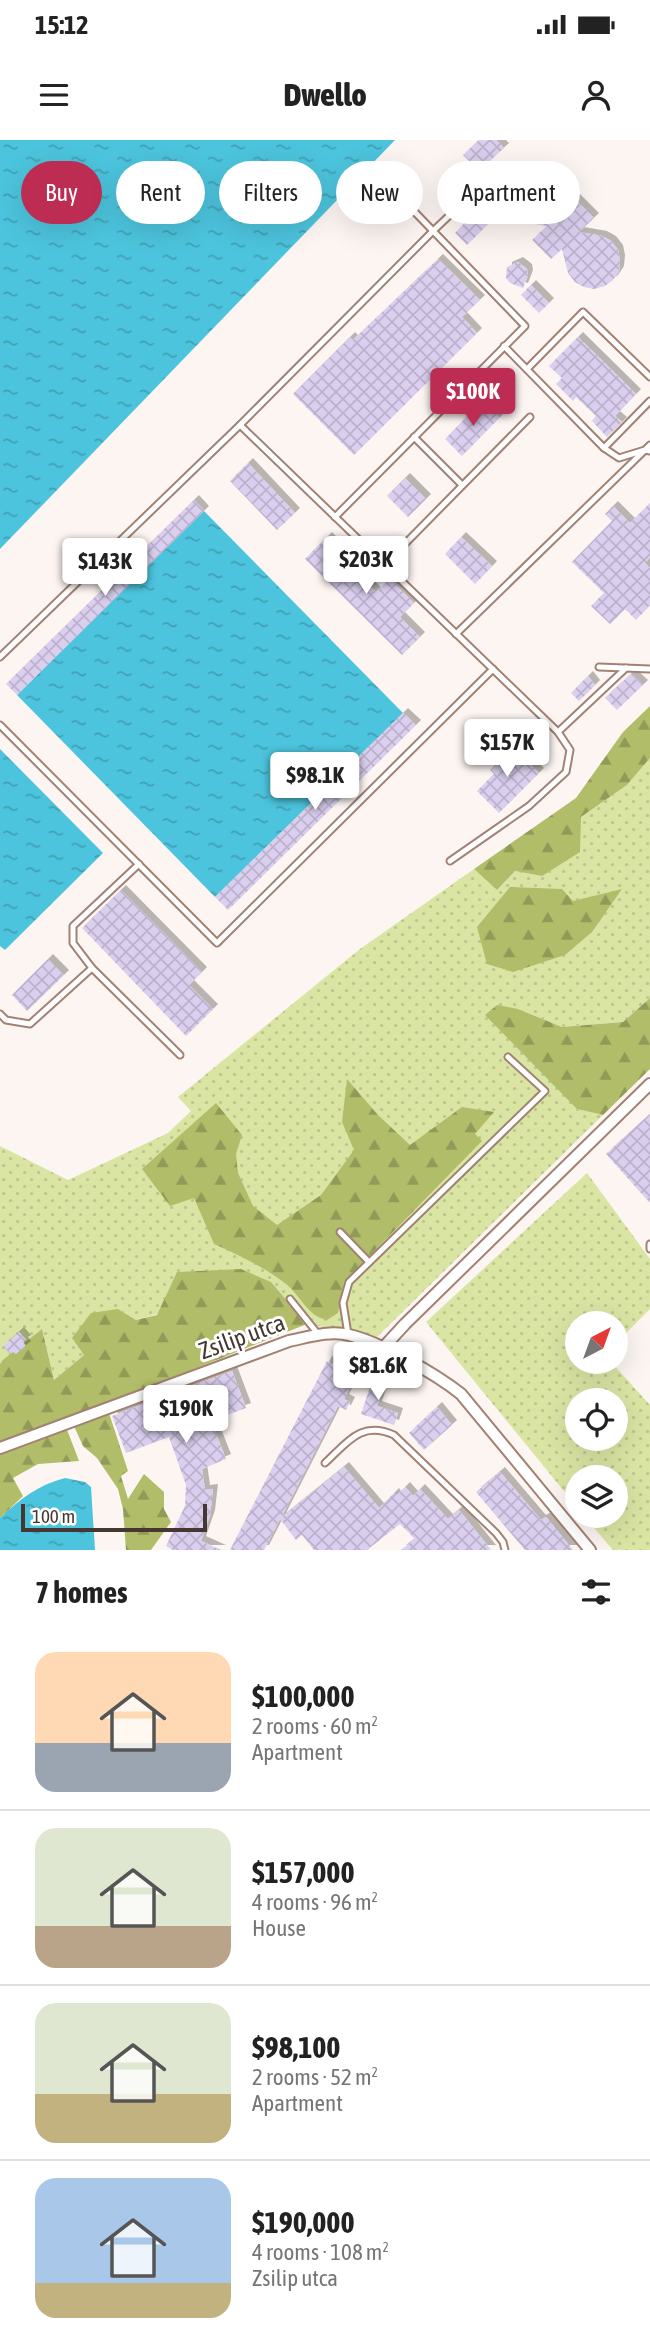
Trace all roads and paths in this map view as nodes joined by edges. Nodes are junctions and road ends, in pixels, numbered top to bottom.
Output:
1 (423, 221) edge
2 (440, 224) edge
3 (433, 231) junction
4 (504, 346) junction
5 (527, 369) junction
6 (650, 377) edge
7 (650, 401) edge
8 (530, 417) dead end
9 (240, 425) junction
10 (414, 437) junction
11 (604, 448) junction
12 (648, 449) edge
13 (463, 485) junction
14 (335, 517) junction
15 (384, 565) junction
16 (456, 634) junction
17 (0, 657) edge
18 (599, 667) dead end
19 (626, 668) junction
20 (493, 669) junction
21 (650, 669) edge
22 (0, 724) edge
23 (558, 732) junction
24 (450, 861) dead end
25 (139, 864) junction
26 (92, 968) junction
27 (0, 1014) edge
28 (180, 1055) dead end
29 (508, 1057) dead end
30 (650, 1084) edge
31 (340, 1232) dead end
32 (650, 1244) edge
33 (650, 1250) edge
34 (369, 1262) junction
35 (290, 1299) dead end
36 (318, 1334) junction
37 (348, 1335) junction
38 (382, 1349) junction
39 (0, 1448) edge
40 (325, 1463) dead end
41 (505, 1550) edge
42 (590, 1550) edge

1 - 3 lane
2 - 3 lane
3 - 4 lane
3 - 9 lane
4 - 5 lane
4 - 10 lane
5 - 6 lane
5 - 11 lane
7 - 11 lane
8 - 13 lane
9 - 14 lane
9 - 17 lane
10 - 13 lane
10 - 14 lane
11 - 12 lane
12 - 16 lane
13 - 15 lane
14 - 15 lane
15 - 16 lane
16 - 20 lane
18 - 19 lane
19 - 21 lane
19 - 23 lane
20 - 23 lane
20 - 25 lane
22 - 25 lane
23 - 24 lane
25 - 26 lane
26 - 27 lane
26 - 28 lane
29 - 34 lane
30 - 38 street
31 - 34 lane
32 - 33 lane
34 - 37 lane
35 - 36 lane
36 - 37 street, Zsilip utca
36 - 39 street, Zsilip utca
37 - 38 street, Zsilip utca
38 - 42 street, Zsilip utca
40 - 41 lane

